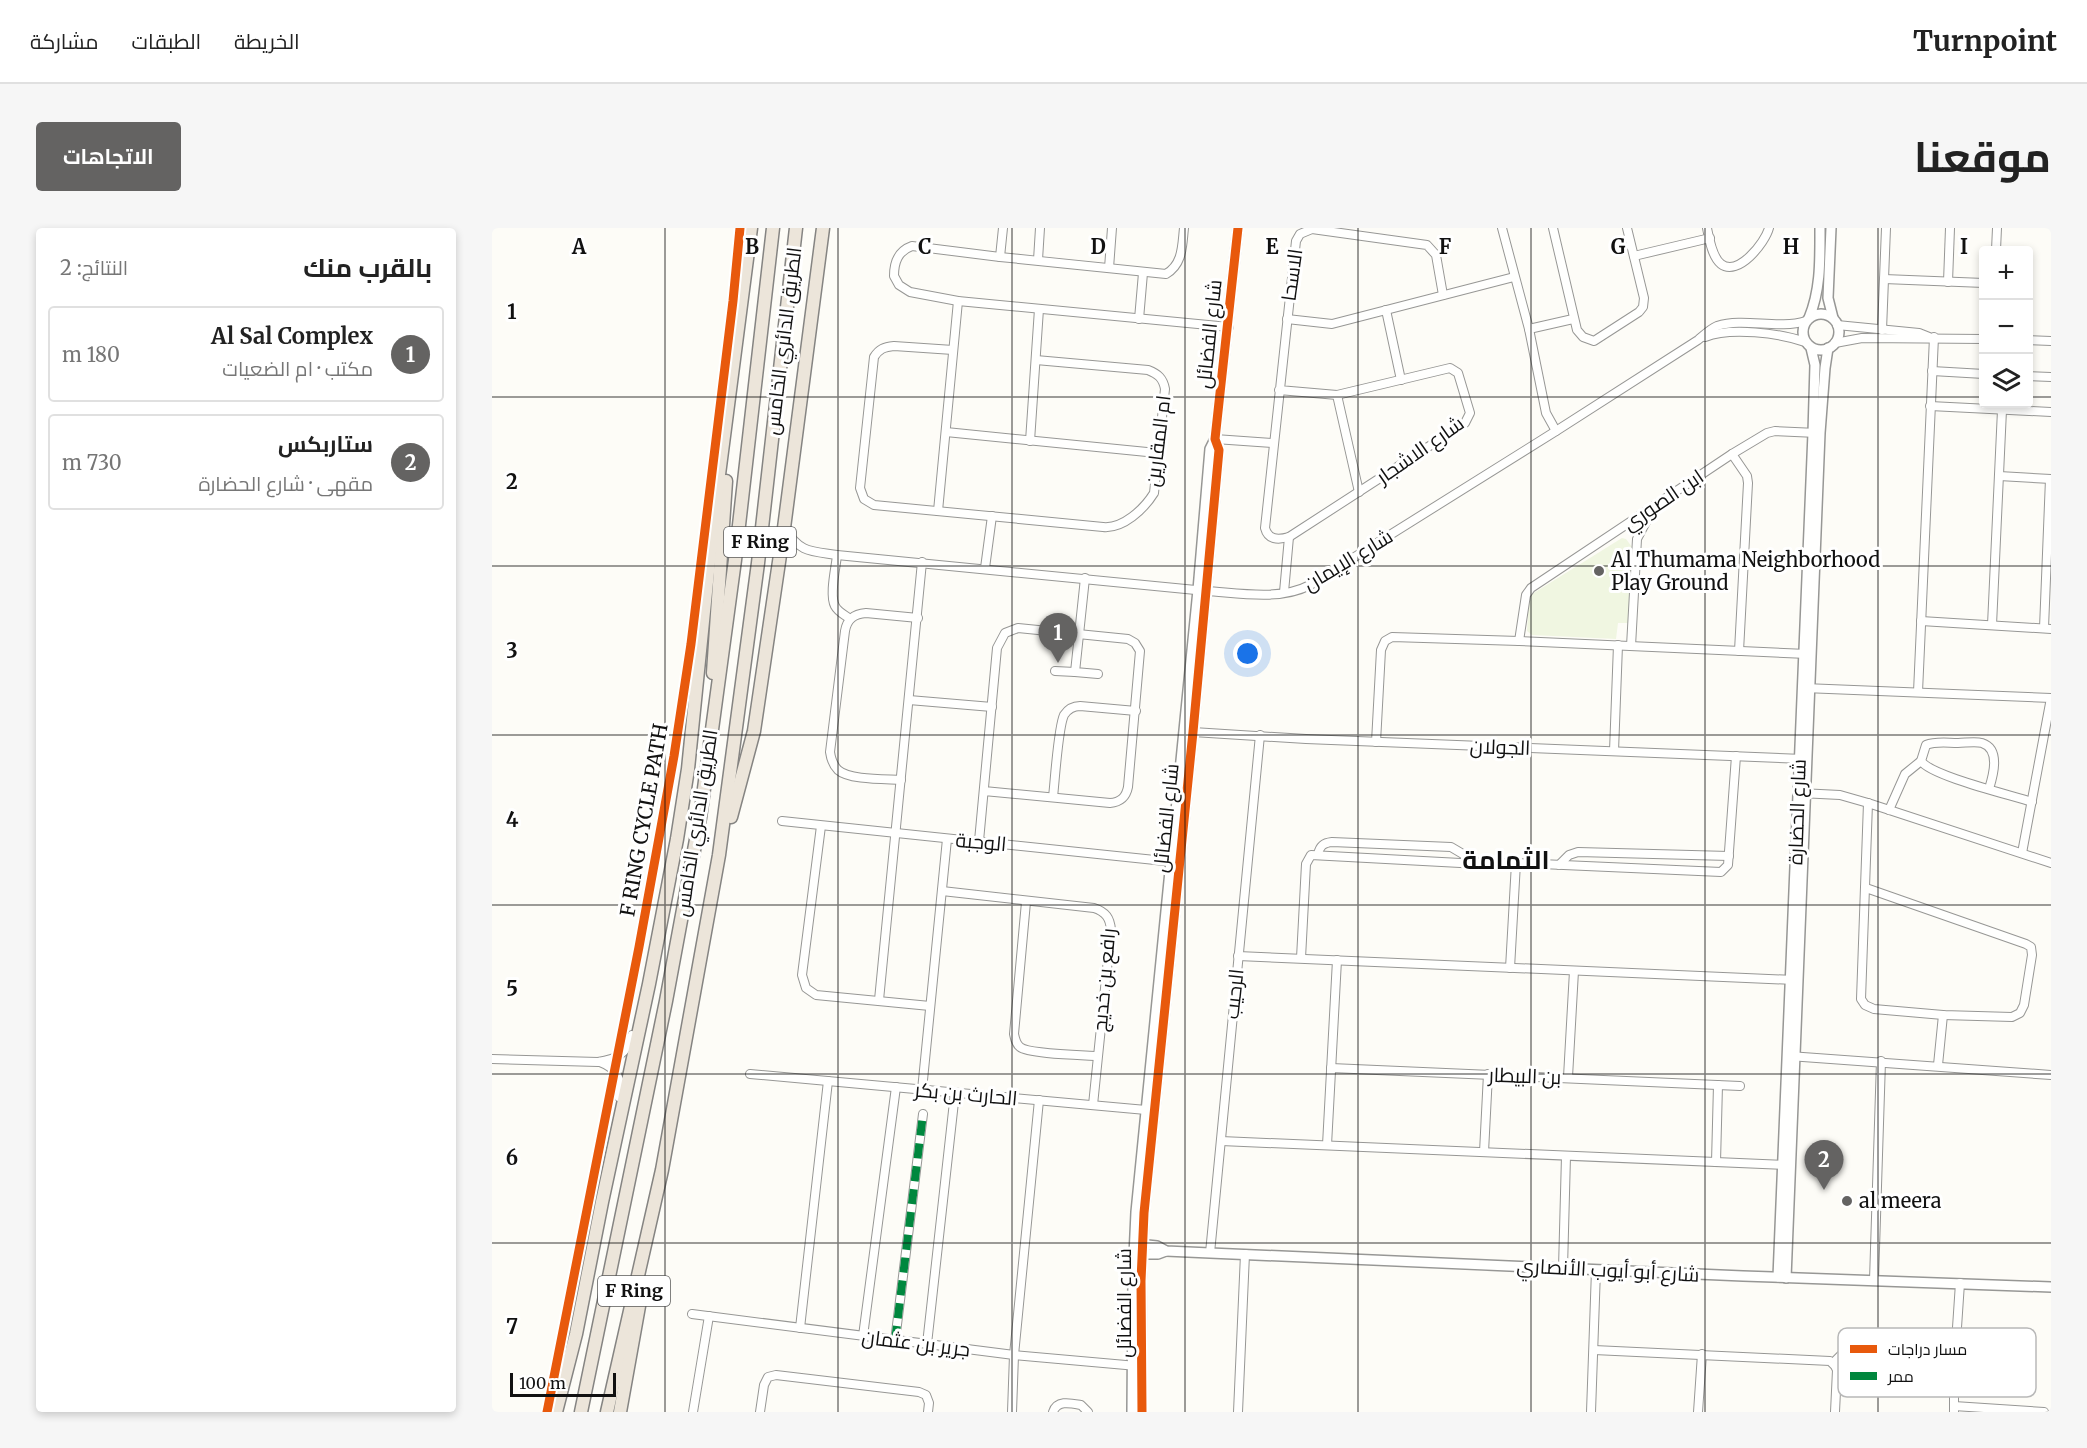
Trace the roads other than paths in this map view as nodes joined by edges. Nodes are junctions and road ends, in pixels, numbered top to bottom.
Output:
1 (751, 228) edge
2 (773, 228) edge
3 (796, 228) edge
4 (823, 228) edge
5 (1003, 228) edge
6 (1040, 228) edge
7 (1112, 228) edge
8 (1184, 228) edge
9 (1238, 228) edge
10 (1502, 228) edge
11 (1553, 228) edge
12 (1627, 228) edge
13 (1707, 228) edge
14 (1769, 228) edge
15 (1821, 228) edge
16 (1831, 228) edge
17 (1886, 228) edge
18 (1950, 228) edge
19 (1997, 228) edge
20 (1710, 238) junction
21 (1996, 246) edge
22 (1634, 256) junction
23 (1000, 257) junction
24 (1038, 260) junction
25 (1109, 268) junction
26 (1143, 273) junction
27 (1514, 277) junction
28 (1884, 279) junction
29 (1948, 282) junction
30 (1979, 283) edge
31 (1443, 295) junction
32 (958, 301) junction
33 (1039, 309) junction
34 (1386, 310) junction
35 (1139, 318) junction
36 (1287, 319) junction
37 (1573, 319) junction
38 (1808, 319) junction
39 (1835, 322) junction
40 (1229, 327) junction
41 (1529, 329) junction
42 (1882, 330) junction
43 (1932, 337) junction
44 (1979, 339) edge
45 (1698, 340) junction
46 (2033, 340) edge
47 (2051, 341) edge
48 (1808, 345) junction
49 (1832, 345) junction
50 (953, 350) junction
51 (1036, 360) junction
52 (1932, 371) junction
53 (1979, 374) edge
54 (733, 376) junction
55 (2033, 376) edge
56 (2051, 377) edge
57 (1401, 380) junction
58 (1279, 390) junction
59 (1337, 395) junction
60 (1930, 406) junction
61 (2002, 410) junction
62 (2051, 412) edge
63 (1556, 431) junction
64 (946, 432) junction
65 (1817, 433) junction
66 (1215, 439) junction
67 (1030, 441) junction
68 (1273, 444) junction
69 (1157, 453) junction
70 (1732, 454) junction
71 (1999, 476) junction
72 (2050, 479) edge
73 (1359, 492) junction
74 (1656, 504) junction
75 (938, 511) junction
76 (992, 516) junction
77 (784, 528) junction
78 (1288, 537) junction
79 (837, 555) junction
80 (922, 562) junction
81 (985, 568) junction
82 (1085, 578) junction
83 (1202, 590) junction
84 (1284, 592) junction
85 (918, 618) junction
86 (850, 619) junction
87 (1921, 621) junction
88 (1992, 625) junction
89 (2048, 628) edge
90 (1079, 633) junction
91 (1519, 641) junction
92 (1618, 645) junction
93 (1631, 646) junction
94 (1739, 651) junction
95 (1808, 654) junction
96 (1055, 671) dead end
97 (1075, 672) junction
98 (1098, 674) dead end
99 (1806, 688) junction
100 (1918, 692) junction
101 (1187, 696) junction
102 (2051, 698) edge
103 (909, 700) junction
104 (992, 707) junction
105 (1136, 711) junction
106 (1193, 732) junction
107 (711, 734) junction
108 (1260, 735) junction
109 (1376, 742) junction
110 (1614, 752) junction
111 (1736, 756) junction
112 (1803, 759) junction
113 (1921, 761) junction
114 (901, 780) junction
115 (1989, 789) junction
116 (984, 791) junction
117 (1802, 793) junction
118 (1053, 797) junction
119 (2032, 802) junction
120 (1868, 803) junction
121 (1889, 810) junction
122 (782, 821) dead end
123 (821, 826) junction
124 (897, 834) junction
125 (947, 839) junction
126 (980, 841) junction
127 (2022, 853) junction
128 (1318, 854) junction
129 (719, 855) junction
130 (1729, 856) junction
131 (1176, 862) junction
132 (1516, 863) junction
133 (2051, 863) edge
134 (1479, 864) junction
135 (1559, 865) junction
136 (1866, 888) junction
137 (942, 891) junction
138 (1026, 902) junction
139 (1238, 956) junction
140 (1301, 958) junction
141 (1337, 960) junction
142 (1510, 968) junction
143 (1574, 970) junction
144 (1794, 980) junction
145 (649, 984) junction
146 (879, 1000) junction
147 (930, 1005) junction
148 (1943, 1016) junction
149 (1097, 1056) junction
150 (1791, 1056) junction
151 (492, 1059) edge
152 (1881, 1061) junction
153 (598, 1062) junction
154 (1938, 1065) junction
155 (1331, 1068) junction
156 (750, 1074) dead end
157 (1488, 1074) junction
158 (2051, 1075) edge
159 (1568, 1077) junction
160 (828, 1081) junction
161 (1718, 1084) junction
162 (1740, 1086) dead end
163 (896, 1088) junction
164 (922, 1090) junction
165 (955, 1093) junction
166 (1039, 1100) junction
167 (1093, 1105) junction
168 (1146, 1110) junction
169 (922, 1114) dead end
170 (1221, 1141) junction
171 (1151, 1144) junction
172 (1327, 1145) junction
173 (1484, 1152) junction
174 (1566, 1156) junction
175 (1716, 1162) junction
176 (1786, 1165) junction
177 (662, 1170) junction
178 (609, 1172) junction
179 (1138, 1249) junction
180 (1209, 1253) junction
181 (1245, 1254) junction
182 (1563, 1268) junction
183 (1596, 1270) junction
184 (1782, 1278) junction
185 (1874, 1280) junction
186 (1960, 1283) junction
187 (2051, 1287) edge
188 (692, 1314) dead end
189 (709, 1316) junction
190 (800, 1328) junction
191 (1957, 1328) edge
192 (863, 1336) junction
193 (895, 1341) junction
194 (927, 1344) junction
195 (1594, 1350) junction
196 (592, 1353) junction
197 (1702, 1354) junction
198 (1014, 1355) junction
199 (1838, 1357) edge
200 (1833, 1363) junction
201 (1137, 1366) junction
202 (1954, 1409) edge
203 (556, 1412) edge
204 (572, 1412) edge
205 (581, 1412) edge
206 (607, 1412) edge
207 (621, 1412) edge
208 (693, 1412) edge
209 (760, 1412) edge
210 (928, 1412) edge
211 (1012, 1412) edge
212 (1053, 1412) edge
213 (1088, 1412) edge
214 (1132, 1412) edge
215 (1142, 1412) edge
216 (1238, 1412) edge
217 (1591, 1412) edge
218 (1698, 1412) edge
219 (1835, 1412) edge
220 (2044, 1412) edge

1 - 54 highway
2 - 107 highway, الطريق الدائري الخامس / F Ring
3 - 129 highway, الطريق الدائري الخامس / F Ring
4 - 77 highway
5 - 23 street
6 - 24 street
7 - 25 street
8 - 26 street
9 - 40 street, شارع الفضائل
10 - 27 street
11 - 37 street
12 - 22 street
13 - 20 street
14 - 20 street
15 - 38 street
16 - 39 street
17 - 28 street
18 - 29 street
19 - 21 street
20 - 22 street
22 - 37 street
23 - 24 street
23 - 32 street
24 - 25 street
25 - 26 street
26 - 35 street
27 - 31 street
27 - 41 street
28 - 29 street
28 - 42 street
29 - 30 street
31 - 34 street
31 - 36 street, الاسحا
32 - 33 street
32 - 50 street
33 - 35 street
33 - 51 street
34 - 36 street
34 - 57 street
35 - 40 street
36 - 58 street, الاسحا
37 - 41 street
38 - 39 street
38 - 45 street, شارع الإيمان
38 - 48 street
39 - 42 street
39 - 49 street
40 - 66 street, شارع الفضائل
41 - 63 street
42 - 43 street
43 - 44 street
43 - 49 street
43 - 52 street
45 - 48 street, شارع الإيمان
45 - 63 street, شارع الإيمان
46 - 47 street
48 - 49 street
48 - 65 street, شارع الحضارة
49 - 65 street, شارع الحضارة
50 - 64 street
50 - 75 street, ام المقارين
51 - 67 street
51 - 69 street, ام المقارين
52 - 53 street
52 - 60 street
54 - 107 highway
54 - 145 highway
55 - 56 street
57 - 59 street, شارع الاشجار
57 - 73 street, شارع الاشجار
58 - 59 street, شارع الاشجار
58 - 68 street, الاسحا
59 - 73 street
60 - 61 street
60 - 87 street
61 - 62 street
61 - 71 street
63 - 84 street, شارع الإيمان
64 - 67 street
64 - 75 street
65 - 70 street, ابن الصوري
65 - 95 street, شارع الحضارة
66 - 68 street
66 - 83 street
66 - 83 street, شارع الفضائل
67 - 69 street
68 - 78 street, الاسحا
69 - 76 street, ام المقارين
70 - 74 street, ابن الصوري
70 - 94 street
71 - 72 street
71 - 88 street
72 - 89 street
73 - 78 street, شارع الاشجار
74 - 91 street, ابن الصوري
74 - 93 street
75 - 76 street, ام المقارين
76 - 81 street
77 - 79 street, شارع الإيمان
77 - 129 highway
78 - 84 street
79 - 80 street, شارع الإيمان
79 - 86 street
80 - 81 street, شارع الإيمان
80 - 85 street
81 - 82 street, شارع الإيمان
82 - 83 street, شارع الإيمان
82 - 90 street
83 - 84 street, شارع الإيمان
83 - 101 street
83 - 106 street, شارع الفضائل
85 - 86 street
85 - 103 street
86 - 114 street
87 - 88 street
87 - 100 street
88 - 89 street
90 - 97 street
90 - 104 street
90 - 105 street
91 - 92 street
91 - 109 street
92 - 93 street
92 - 110 street
93 - 94 street
94 - 95 street
95 - 99 street, شارع الحضارة
96 - 97 street
97 - 98 street
99 - 100 street
99 - 112 street, شارع الحضارة
100 - 102 street
101 - 106 street
101 - 131 street
102 - 119 street
103 - 104 street
103 - 114 street
104 - 116 street
105 - 118 street
105 - 118 street
106 - 108 street, الجولان
106 - 131 street, شارع الفضائل
107 - 196 highway, الطريق الدائري الخامس / F Ring
108 - 109 street, الجولان
108 - 139 street, الرحيب
109 - 110 street, الجولان
110 - 111 street, الجولان
111 - 112 street, الجولان
111 - 130 street
112 - 117 street, شارع الحضارة
113 - 115 street
113 - 115 street
113 - 121 street
114 - 124 street
115 - 119 street
116 - 118 street
116 - 126 street
117 - 120 street
117 - 144 street, شارع الحضارة
119 - 127 street
120 - 121 street
120 - 136 street
121 - 127 street
122 - 123 street, الوجبة
123 - 124 street, الوجبة
123 - 146 street
124 - 125 street, الوجبة
124 - 146 street
125 - 126 street, الوجبة
125 - 137 street
126 - 131 street, الوجبة
127 - 133 street
128 - 134 street
128 - 134 street
128 - 140 street
129 - 177 highway, الطريق الدائري الخامس / F Ring
130 - 135 street
130 - 135 street
131 - 168 street
131 - 171 street, شارع الفضائل
132 - 134 street
132 - 135 street
132 - 142 street
136 - 148 street
136 - 148 street
137 - 138 street, رافع بن خديج
137 - 147 street
138 - 149 street
138 - 149 street, رافع بن خديج
139 - 140 street
139 - 170 street, الرحيب
140 - 141 street
141 - 142 street
141 - 155 street
142 - 143 street
143 - 144 street
143 - 159 street
144 - 150 street, شارع الحضارة
145 - 153 street
145 - 178 highway
146 - 147 street
147 - 164 street
148 - 154 street
149 - 167 street, رافع بن خديج
150 - 152 street
150 - 176 street, شارع الحضارة
151 - 153 street
152 - 154 street
152 - 185 street
153 - 178 street
154 - 158 street
155 - 157 street, بن البيطار
155 - 172 street
156 - 160 street, الحارث بن بكر
157 - 159 street, بن البيطار
157 - 173 street
159 - 161 street, بن البيطار
160 - 163 street, الحارث بن بكر
160 - 190 street
161 - 162 street, بن البيطار
161 - 175 street
163 - 164 street, الحارث بن بكر
163 - 192 street
164 - 165 street, الحارث بن بكر
165 - 166 street, الحارث بن بكر
165 - 194 street
166 - 167 street, الحارث بن بكر
166 - 198 street
167 - 168 street, الحارث بن بكر
168 - 171 street
168 - 179 street
169 - 193 street
170 - 172 street
170 - 180 street, الرحيب
171 - 179 street, شارع الفضائل
172 - 173 street
173 - 174 street
174 - 175 street
174 - 182 street
175 - 176 street
176 - 184 street, شارع الحضارة
177 - 206 highway, الطريق الدائري الخامس / F Ring
177 - 207 highway
178 - 203 highway
179 - 180 street, شارع أبو أيوب الأنصاري
179 - 201 street, شارع الفضائل
180 - 181 street, شارع أبو أيوب الأنصاري
181 - 182 street, شارع أبو أيوب الأنصاري
181 - 216 street
182 - 183 street, شارع أبو أيوب الأنصاري
183 - 184 street, شارع أبو أيوب الأنصاري
183 - 195 street
184 - 185 street, شارع أبو أيوب الأنصاري
185 - 186 street, شارع أبو أيوب الأنصاري
186 - 187 street, شارع أبو أيوب الأنصاري
186 - 191 street
188 - 189 street, جرير بن عثمان
189 - 190 street, جرير بن عثمان
189 - 208 street
190 - 192 street, جرير بن عثمان
192 - 193 street, جرير بن عثمان
193 - 194 street, جرير بن عثمان
194 - 198 street, جرير بن عثمان
195 - 197 street
195 - 217 street
196 - 204 highway
196 - 205 highway, الطريق الدائري الخامس / F Ring
197 - 200 street
197 - 218 street
198 - 201 street, جرير بن عثمان
198 - 211 street
199 - 200 street
200 - 219 street
201 - 214 street
201 - 215 street, شارع الفضائل
202 - 220 street
209 - 210 street
212 - 213 street

